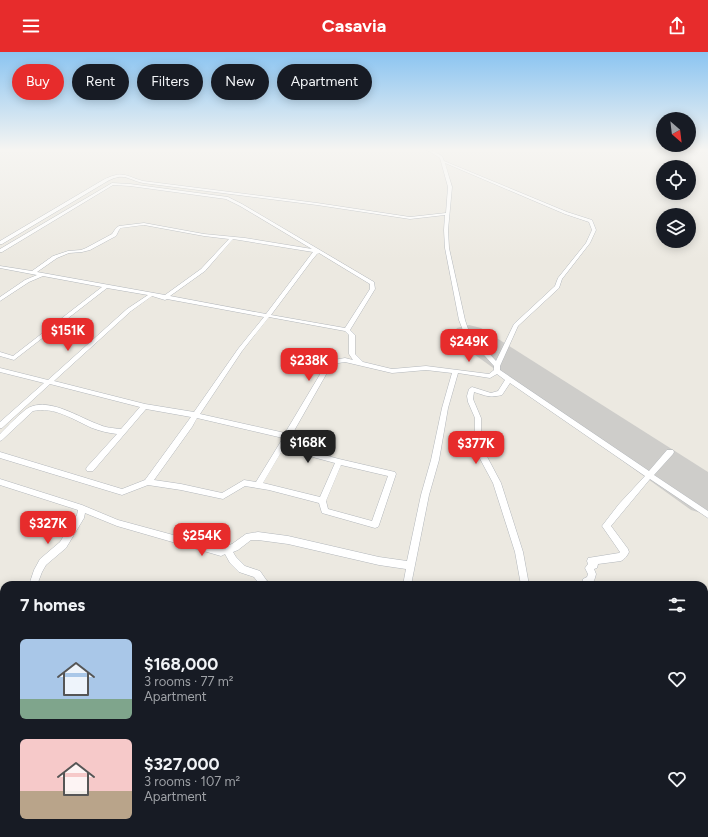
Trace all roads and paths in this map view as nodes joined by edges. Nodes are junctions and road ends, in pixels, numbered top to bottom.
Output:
1 (95, 187) edge
2 (106, 187) edge
3 (145, 187) edge
4 (180, 187) edge
5 (450, 187) edge
6 (503, 187) edge
7 (447, 214) junction
8 (232, 238) junction
9 (0, 243) edge
10 (0, 251) edge
11 (320, 252) junction
12 (0, 267) edge
13 (33, 273) junction
14 (42, 275) junction
15 (105, 287) junction
16 (150, 296) junction
17 (165, 298) junction
18 (0, 299) edge
19 (267, 317) junction
20 (347, 330) junction
21 (0, 354) edge
22 (361, 363) junction
23 (497, 369) junction
24 (0, 370) edge
25 (456, 371) junction
26 (508, 380) junction
27 (49, 382) junction
28 (145, 406) junction
29 (195, 415) junction
30 (0, 426) edge
31 (122, 432) junction
32 (287, 436) junction
33 (0, 438) edge
34 (281, 446) junction
35 (670, 452) dead end
36 (0, 455) edge
37 (340, 462) junction
38 (90, 469) dead end
39 (650, 474) junction
40 (0, 482) edge
41 (148, 482) junction
42 (258, 484) junction
43 (322, 501) junction
44 (82, 508) junction
45 (708, 515) edge
46 (228, 550) junction
47 (411, 566) junction
48 (34, 581) edge
49 (262, 581) edge
50 (408, 581) edge
51 (524, 581) edge
52 (588, 581) edge

1 - 9 street
2 - 10 street
3 - 11 street
4 - 7 street
5 - 7 street
6 - 23 street
7 - 23 street
8 - 11 street
8 - 13 street
8 - 17 street
11 - 19 street
11 - 20 street
12 - 13 street
13 - 14 street
14 - 15 street
14 - 18 street
15 - 16 street
15 - 21 street
16 - 17 street
16 - 27 street
17 - 19 street
19 - 20 street
19 - 29 street
20 - 22 street
22 - 25 street
22 - 32 street
23 - 25 street
23 - 26 street
24 - 27 street
25 - 47 street
26 - 39 street
26 - 51 street
27 - 28 street
27 - 30 street
28 - 29 street
28 - 31 street
29 - 32 street
29 - 41 street
31 - 33 street
31 - 38 street
32 - 34 street
34 - 37 street
34 - 42 street
35 - 39 street
36 - 41 street
37 - 43 street
37 - 43 street
39 - 45 street
39 - 52 street
40 - 44 street
41 - 42 street
42 - 43 street
44 - 46 street
44 - 48 street
46 - 47 street
46 - 49 street
47 - 50 street

